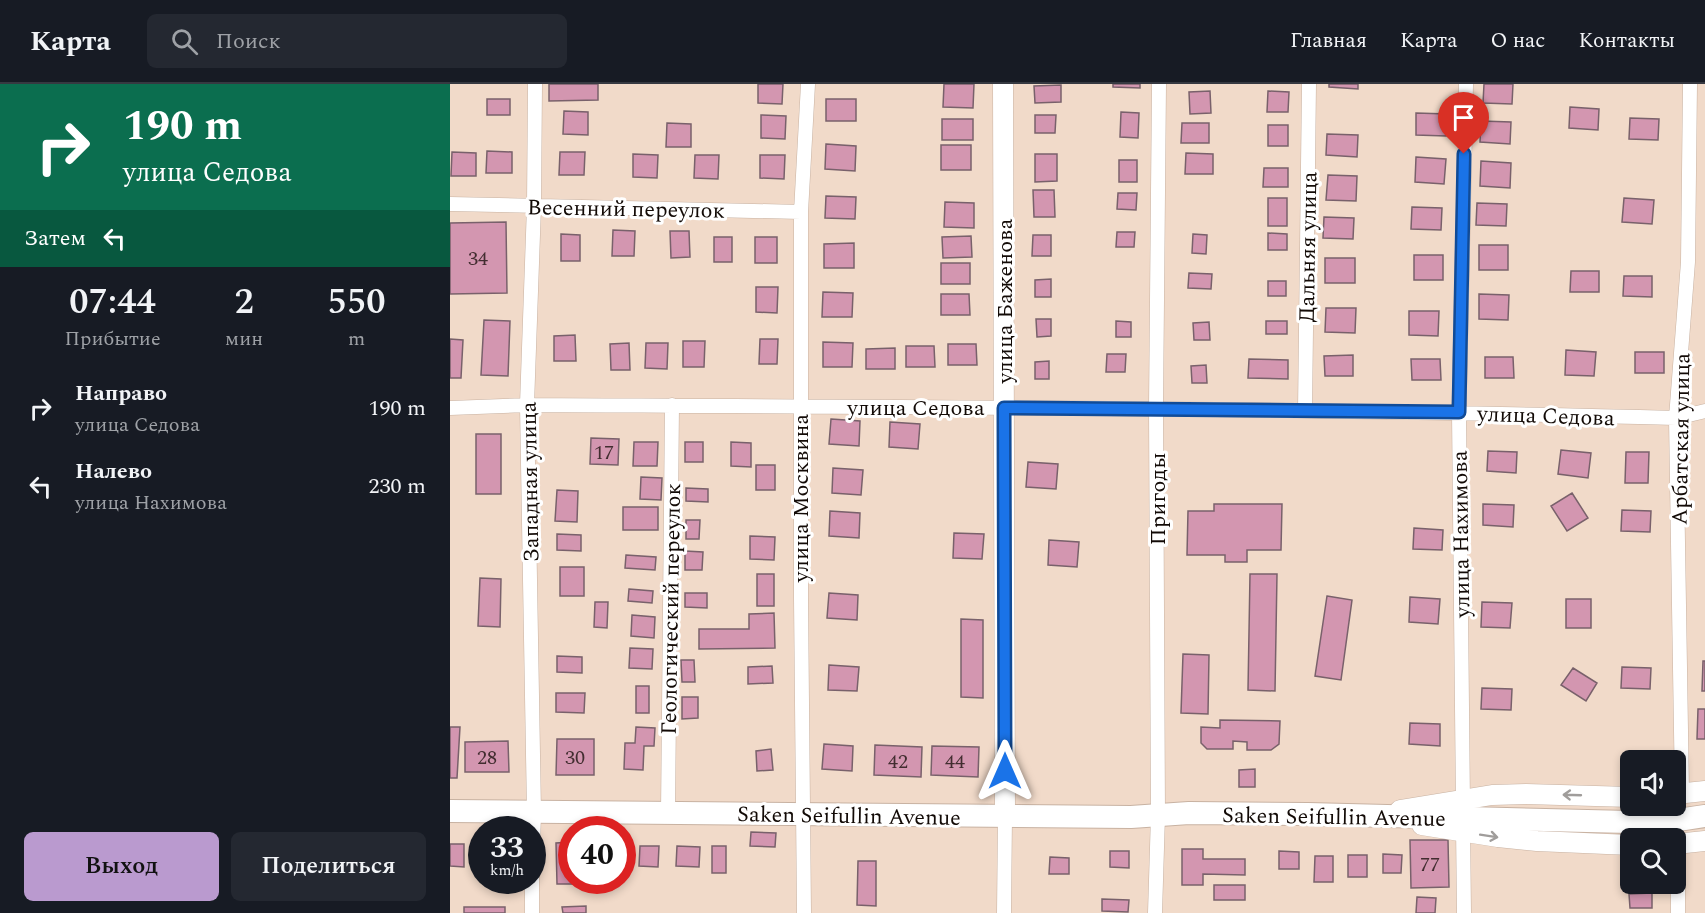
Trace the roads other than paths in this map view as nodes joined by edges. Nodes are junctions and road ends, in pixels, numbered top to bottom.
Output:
1 (535, 84) edge
2 (808, 84) edge
3 (1003, 84) edge
4 (1160, 84) edge
5 (1308, 84) edge
6 (1466, 84) edge
7 (1690, 84) edge
8 (450, 204) edge
9 (534, 206) junction
10 (801, 212) junction
11 (527, 405) junction
12 (672, 405) junction
13 (800, 406) junction
14 (450, 408) edge
15 (1004, 408) junction
16 (1156, 408) junction
17 (1305, 411) junction
18 (1705, 411) edge
19 (1459, 412) junction
20 (1676, 418) junction
21 (1679, 750) edge
22 (1705, 791) edge
23 (1686, 793) edge
24 (1620, 797) edge
25 (450, 811) edge
26 (534, 812) junction
27 (668, 813) junction
28 (802, 815) junction
29 (1158, 815) junction
30 (534, 816) edge
31 (1005, 816) junction
32 (1463, 816) junction
33 (1705, 816) edge
34 (1705, 841) edge
35 (1686, 843) edge
36 (1620, 845) edge
37 (532, 894) edge
38 (1678, 894) edge
39 (532, 913) edge
40 (804, 913) edge
41 (1004, 913) edge
42 (1155, 913) edge
43 (1464, 913) edge
44 (1678, 913) edge

1 - 9 street, Западная улица
2 - 10 street, улица Москвина
3 - 15 street, улица Баженова
4 - 16 street, Пригоды
5 - 17 street, Дальняя улица
6 - 19 street, улица Нахимова
7 - 20 street, Арбатская улица
8 - 9 street, Весенний переулок
9 - 10 street, Весенний переулок
9 - 11 street, Западная улица
10 - 13 street, улица Москвина
11 - 12 street, улица Седова
11 - 14 street, улица Седова
11 - 26 street, Западная улица
12 - 13 street, улица Седова
12 - 27 street, Геологический переулок
13 - 15 street, улица Седова
13 - 28 street, улица Москвина
15 - 16 street, улица Седова
15 - 31 street, улица Баженова
16 - 17 street, улица Седова
16 - 29 street, Пригоды
17 - 19 street, улица Седова
18 - 20 street, улица Седова
19 - 20 street, улица Седова
19 - 32 street, улица Нахимова
20 - 21 street, Арбатская улица
22 - 23 street
24 -> 32 street
25 - 26 main road, Saken Seifullin Avenue
26 - 27 main road, Saken Seifullin Avenue
26 - 30 street, Западная улица
27 - 28 main road, Saken Seifullin Avenue
28 - 31 main road, Saken Seifullin Avenue
28 - 40 street, улица Москвина
29 - 31 main road, Saken Seifullin Avenue
29 - 32 main road, Saken Seifullin Avenue
29 - 42 street, Пригоды
31 - 41 street, улица Баженова
32 - 33 main road, Saken Seifullin Avenue
32 -> 36 street
32 - 43 street, улица Нахимова
34 - 35 street
37 - 39 street, Западная улица
38 - 44 street

